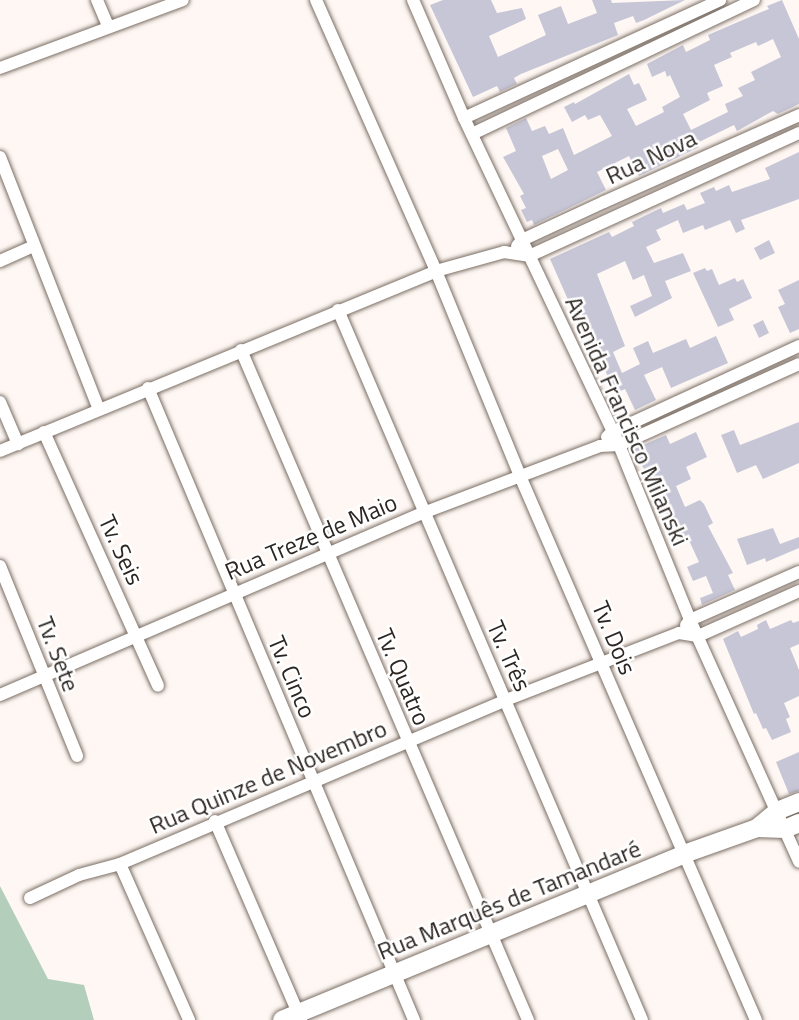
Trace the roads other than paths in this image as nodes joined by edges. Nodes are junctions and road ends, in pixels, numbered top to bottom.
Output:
1 (97, 0) edge
2 (183, 0) edge
3 (316, 0) edge
4 (720, 0) edge
5 (754, 0) edge
6 (418, 2) edge
7 (108, 26) junction
8 (1, 65) edge
9 (799, 115) edge
10 (464, 118) junction
11 (472, 134) junction
12 (799, 134) edge
13 (0, 157) edge
14 (522, 240) junction
15 (33, 246) junction
16 (512, 251) junction
17 (529, 256) junction
18 (0, 261) edge
19 (436, 271) junction
20 (338, 310) junction
21 (799, 346) edge
22 (241, 350) junction
23 (799, 364) edge
24 (148, 388) junction
25 (0, 402) edge
26 (99, 409) junction
27 (44, 432) junction
28 (612, 432) junction
29 (18, 444) junction
30 (619, 445) junction
31 (600, 446) junction
32 (0, 451) edge
33 (520, 476) junction
34 (423, 513) junction
35 (329, 554) junction
36 (0, 566) edge
37 (799, 572) edge
38 (799, 591) edge
39 (234, 593) junction
40 (690, 620) junction
41 (679, 633) junction
42 (136, 635) junction
43 (698, 636) junction
44 (602, 662) junction
45 (43, 677) junction
46 (158, 685) dead end
47 (0, 695) edge
48 (506, 700) junction
49 (407, 741) junction
50 (77, 756) dead end
51 (313, 781) junction
52 (799, 802) edge
53 (778, 811) junction
54 (215, 821) junction
55 (792, 826) edge
56 (757, 828) junction
57 (684, 854) junction
58 (799, 861) edge
59 (120, 864) junction
60 (589, 894) junction
61 (30, 898) dead end
62 (491, 936) junction
63 (394, 973) junction
64 (294, 1018) edge
65 (189, 1020) edge
66 (414, 1020) edge
67 (527, 1020) edge
68 (642, 1020) edge
69 (756, 1020) edge

1 - 7 street
2 - 7 street
3 - 19 street, Tv. Dois
4 - 10 street
5 - 11 street
6 - 10 street, Avenida Francisco Milanski
7 - 8 street
9 - 14 street, Rua Nova
10 - 11 street, Avenida Francisco Milanski
11 - 14 street, Avenida Francisco Milanski
12 - 17 street, Rua Nova
13 - 15 street
14 - 16 street
14 - 17 street, Avenida Francisco Milanski
15 - 18 street
15 - 26 street
16 - 17 street
16 - 19 street
17 - 28 street, Avenida Francisco Milanski
19 - 20 street
19 - 33 street, Tv. Dois
20 - 22 street
20 - 34 street, Tv. Três
21 - 28 street, Rua Treze de Maio
22 - 24 street
22 - 35 street, Tv. Quatro
23 - 30 street, Rua Treze de Maio
24 - 26 street
24 - 39 street, Tv. Cinco
25 - 29 street
26 - 27 street
27 - 29 street
27 - 42 street, Tv. Seis
28 - 30 street, Avenida Francisco Milanski
28 - 31 street, Rua Treze de Maio
29 - 32 street
30 - 31 street, Rua Treze de Maio
30 - 40 street, Avenida Francisco Milanski
31 - 33 street, Rua Treze de Maio
33 - 34 street, Rua Treze de Maio
33 - 44 street, Tv. Dois
34 - 35 street, Rua Treze de Maio
34 - 48 street, Tv. Três
35 - 39 street, Rua Treze de Maio
35 - 49 street, Tv. Quatro
36 - 45 street, Tv. Sete
37 - 40 street, Rua Quinze de Novembro
38 - 43 street
39 - 42 street, Rua Treze de Maio
39 - 51 street, Tv. Cinco
40 - 41 street, Rua Quinze de Novembro
40 - 43 street, Avenida Francisco Milanski
41 - 43 street, Rua Quinze de Novembro
41 - 44 street, Rua Quinze de Novembro
42 - 45 street, Rua Treze de Maio
42 - 46 street, Tv. Seis
43 - 53 street, Avenida Francisco Milanski
44 - 48 street, Rua Quinze de Novembro
44 - 57 street, Tv. Dois
45 - 47 street, Rua Treze de Maio
45 - 50 street, Tv. Sete
48 - 49 street, Rua Quinze de Novembro
48 - 60 street, Tv. Três
49 - 51 street, Rua Quinze de Novembro
49 - 62 street, Tv. Quatro
51 - 54 street, Rua Quinze de Novembro
51 - 63 street, Tv. Cinco
52 - 53 street, Rua Marquês de Tamandaré
53 - 55 street, Avenida Francisco Milanski
53 - 56 street, Rua Marquês de Tamandaré
54 - 59 street, Rua Quinze de Novembro
54 - 64 street
55 - 56 street, Rua Marquês de Tamandaré
55 - 58 street, Avenida Francisco Milanski
56 - 57 street, Rua Marquês de Tamandaré
57 - 60 street, Rua Marquês de Tamandaré
57 - 69 street, Tv. Dois
59 - 61 street, Rua Quinze de Novembro
59 - 65 street
60 - 62 street, Rua Marquês de Tamandaré
60 - 68 street, Tv. Três
62 - 63 street, Rua Marquês de Tamandaré
62 - 67 street, Tv. Quatro
63 - 64 street, Rua Marquês de Tamandaré
63 - 66 street, Tv. Cinco

